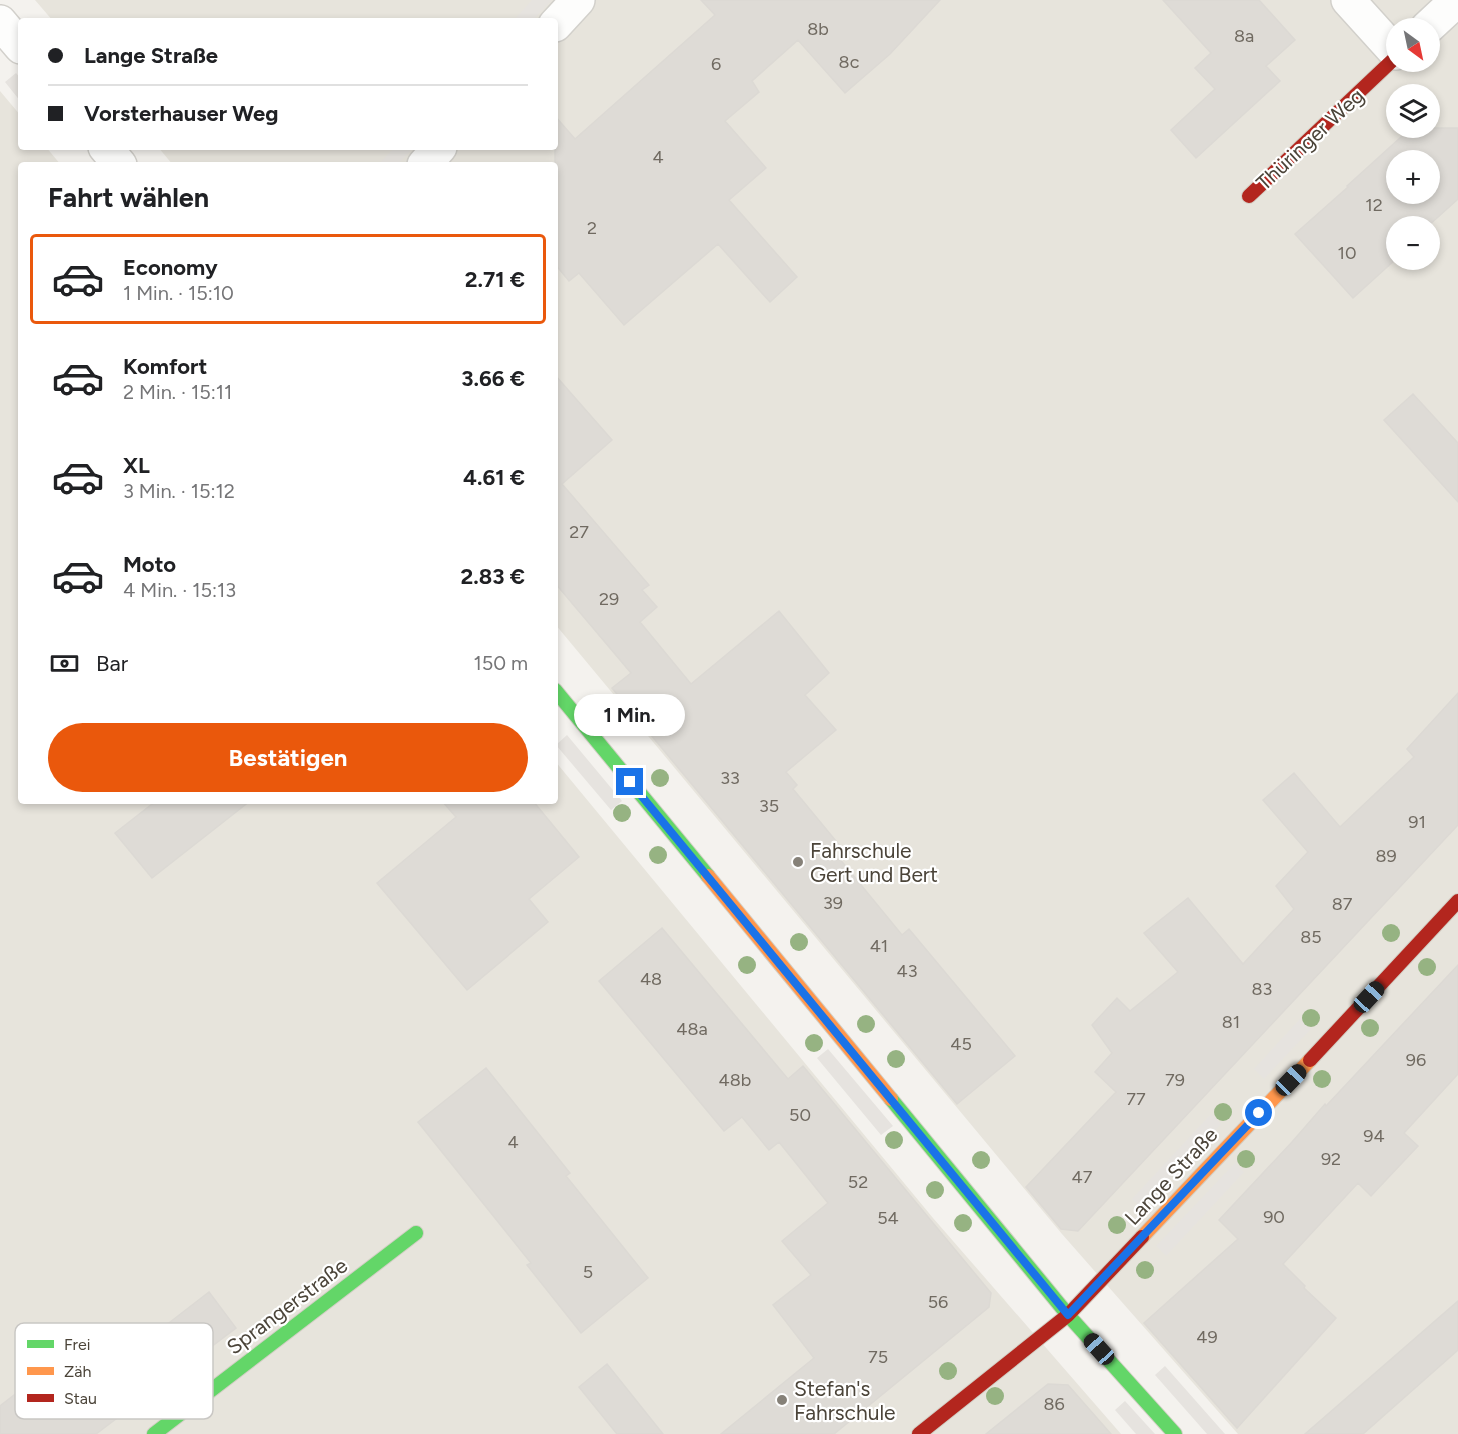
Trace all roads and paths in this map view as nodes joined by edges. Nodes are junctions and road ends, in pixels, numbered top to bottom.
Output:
1 (578, 0) edge
2 (1348, 0) edge
3 (1458, 0) edge
4 (1438, 18) edge
5 (0, 22) edge
6 (558, 22) edge
7 (18, 43) edge
8 (1386, 44) edge
9 (1386, 65) edge
10 (108, 150) edge
11 (437, 150) edge
12 (118, 162) edge
13 (427, 162) edge
14 (1249, 196) dead end
15 (558, 694) edge
16 (1458, 901) edge
17 (416, 1233) dead end
18 (1068, 1315) junction
19 (213, 1389) edge
20 (174, 1419) edge
21 (154, 1434) edge
22 (919, 1434) edge
23 (1175, 1434) edge

1 - 6 street
2 - 8 street, Thüringer Weg
3 - 4 street
5 - 7 street
9 - 14 street, Thüringer Weg
10 - 12 street
11 - 13 street
15 - 18 street
16 - 18 street, Lange Straße
17 - 19 street, Sprangerstraße
18 - 22 street, Lange Straße
18 - 23 street
20 - 21 street, Sprangerstraße

